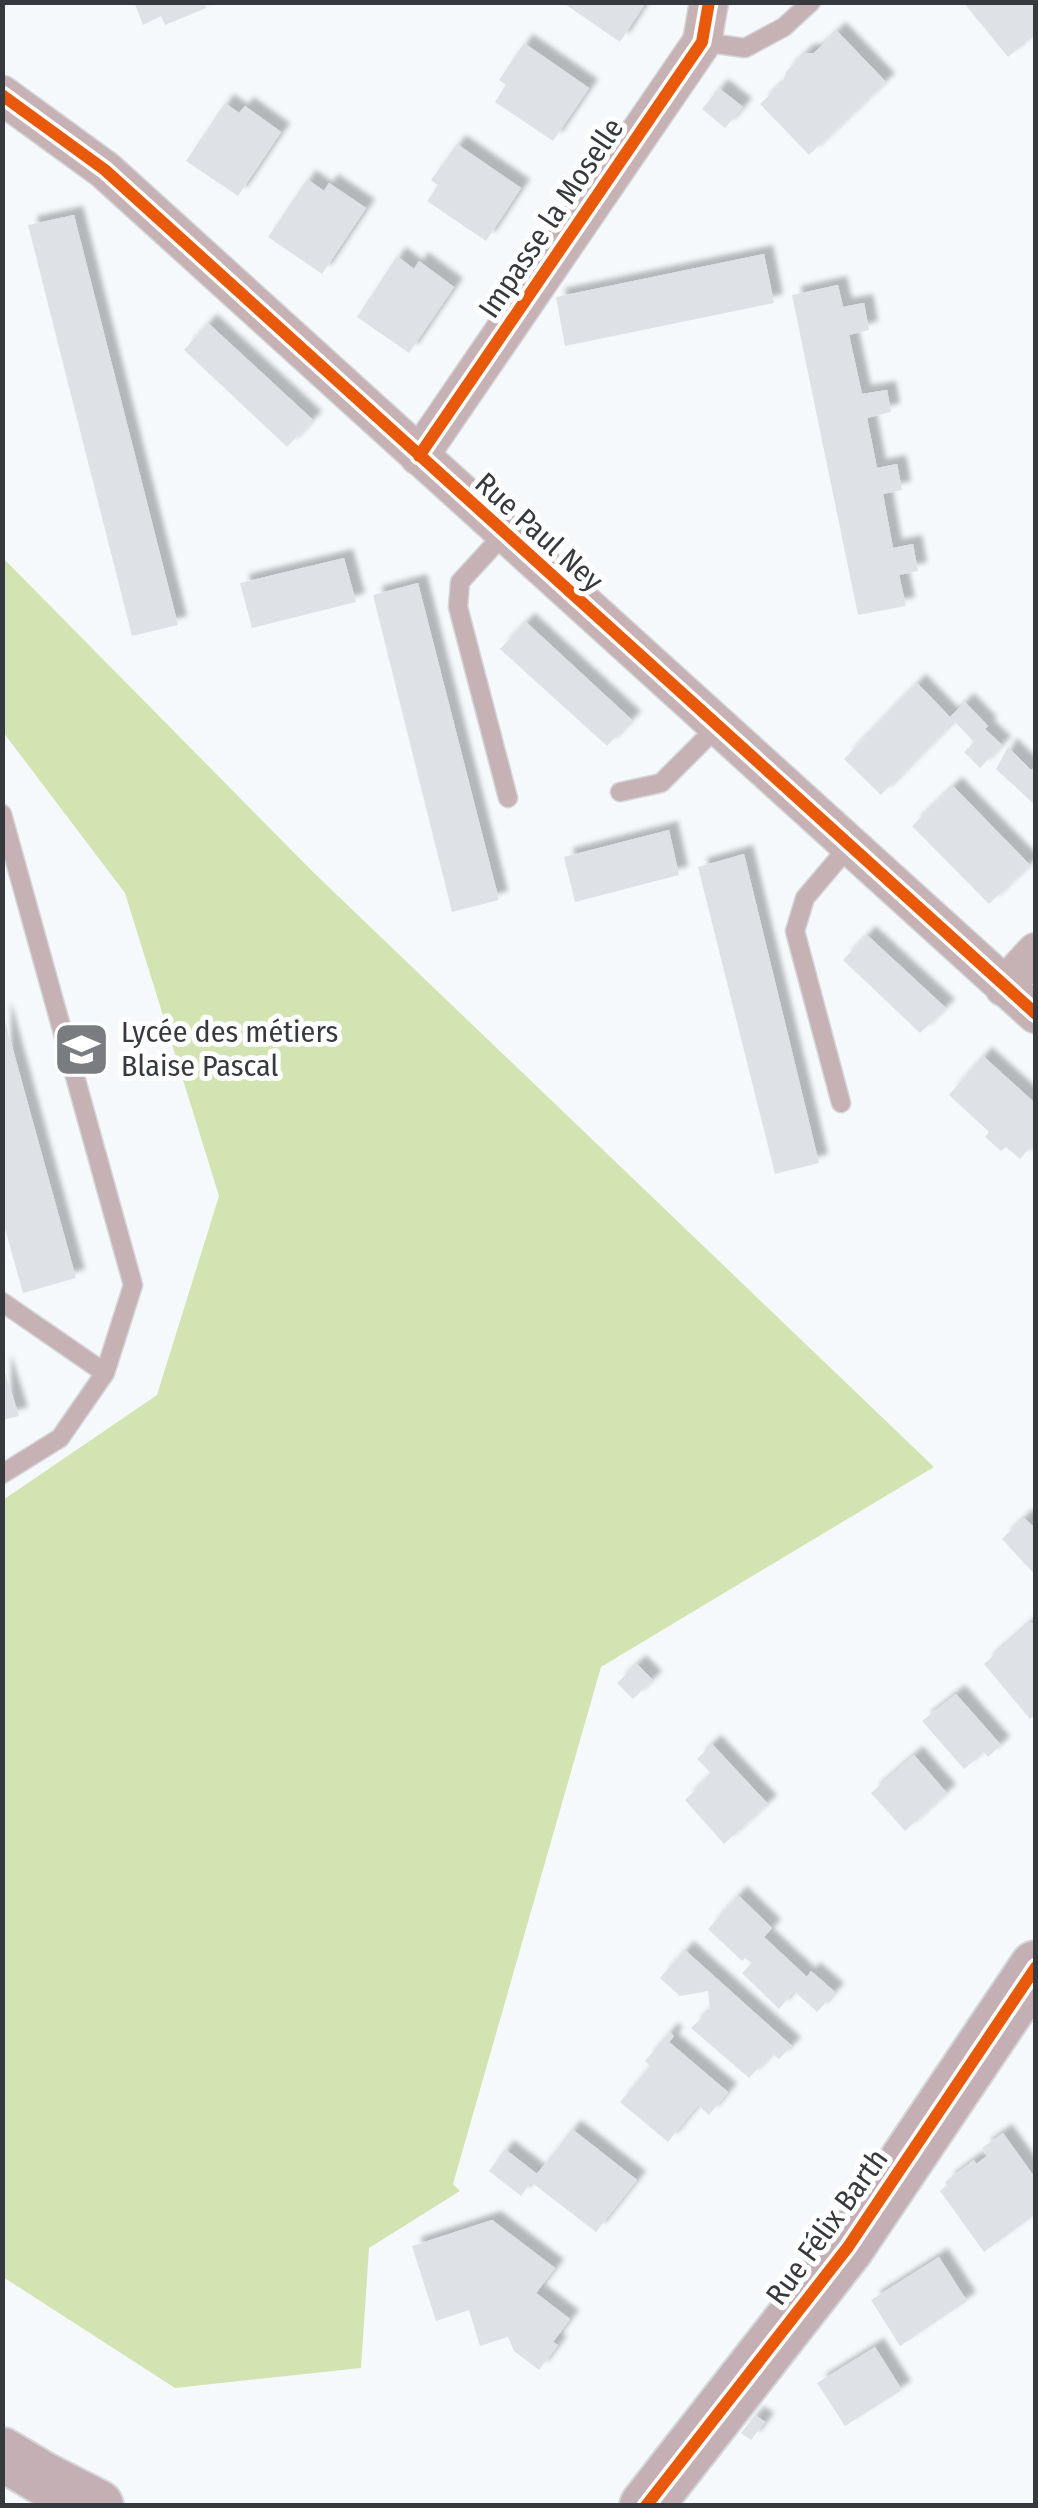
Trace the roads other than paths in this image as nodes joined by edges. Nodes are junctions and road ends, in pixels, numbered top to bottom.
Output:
1 (709, 2) edge
2 (811, 2) edge
3 (702, 42) junction
4 (7, 107) edge
5 (419, 456) junction
6 (504, 534) junction
7 (717, 727) junction
8 (620, 792) dead end
9 (508, 798) dead end
10 (2, 814) edge
11 (849, 846) junction
12 (1036, 952) edge
13 (1004, 987) junction
14 (1036, 1014) edge
15 (841, 1103) dead end
16 (2, 1302) edge
17 (105, 1374) junction
18 (2, 1474) edge
19 (1030, 1989) edge
20 (2, 2454) edge
21 (97, 2506) edge
22 (646, 2506) edge

1 - 3 street, Impasse la Moselle
2 - 3 lane
3 - 5 street, Impasse la Moselle
4 - 5 street, Rue Paul Ney
5 - 6 street, Rue Paul Ney
6 - 7 street, Rue Paul Ney
6 - 9 lane
7 - 8 lane
7 - 11 street, Rue Paul Ney
10 - 17 lane
11 - 13 street, Rue Paul Ney
11 - 15 lane
12 - 13 street
13 - 14 street, Rue Paul Ney
16 - 17 lane
17 - 18 lane
19 - 22 street, Rue Félix Barth
20 - 21 street

